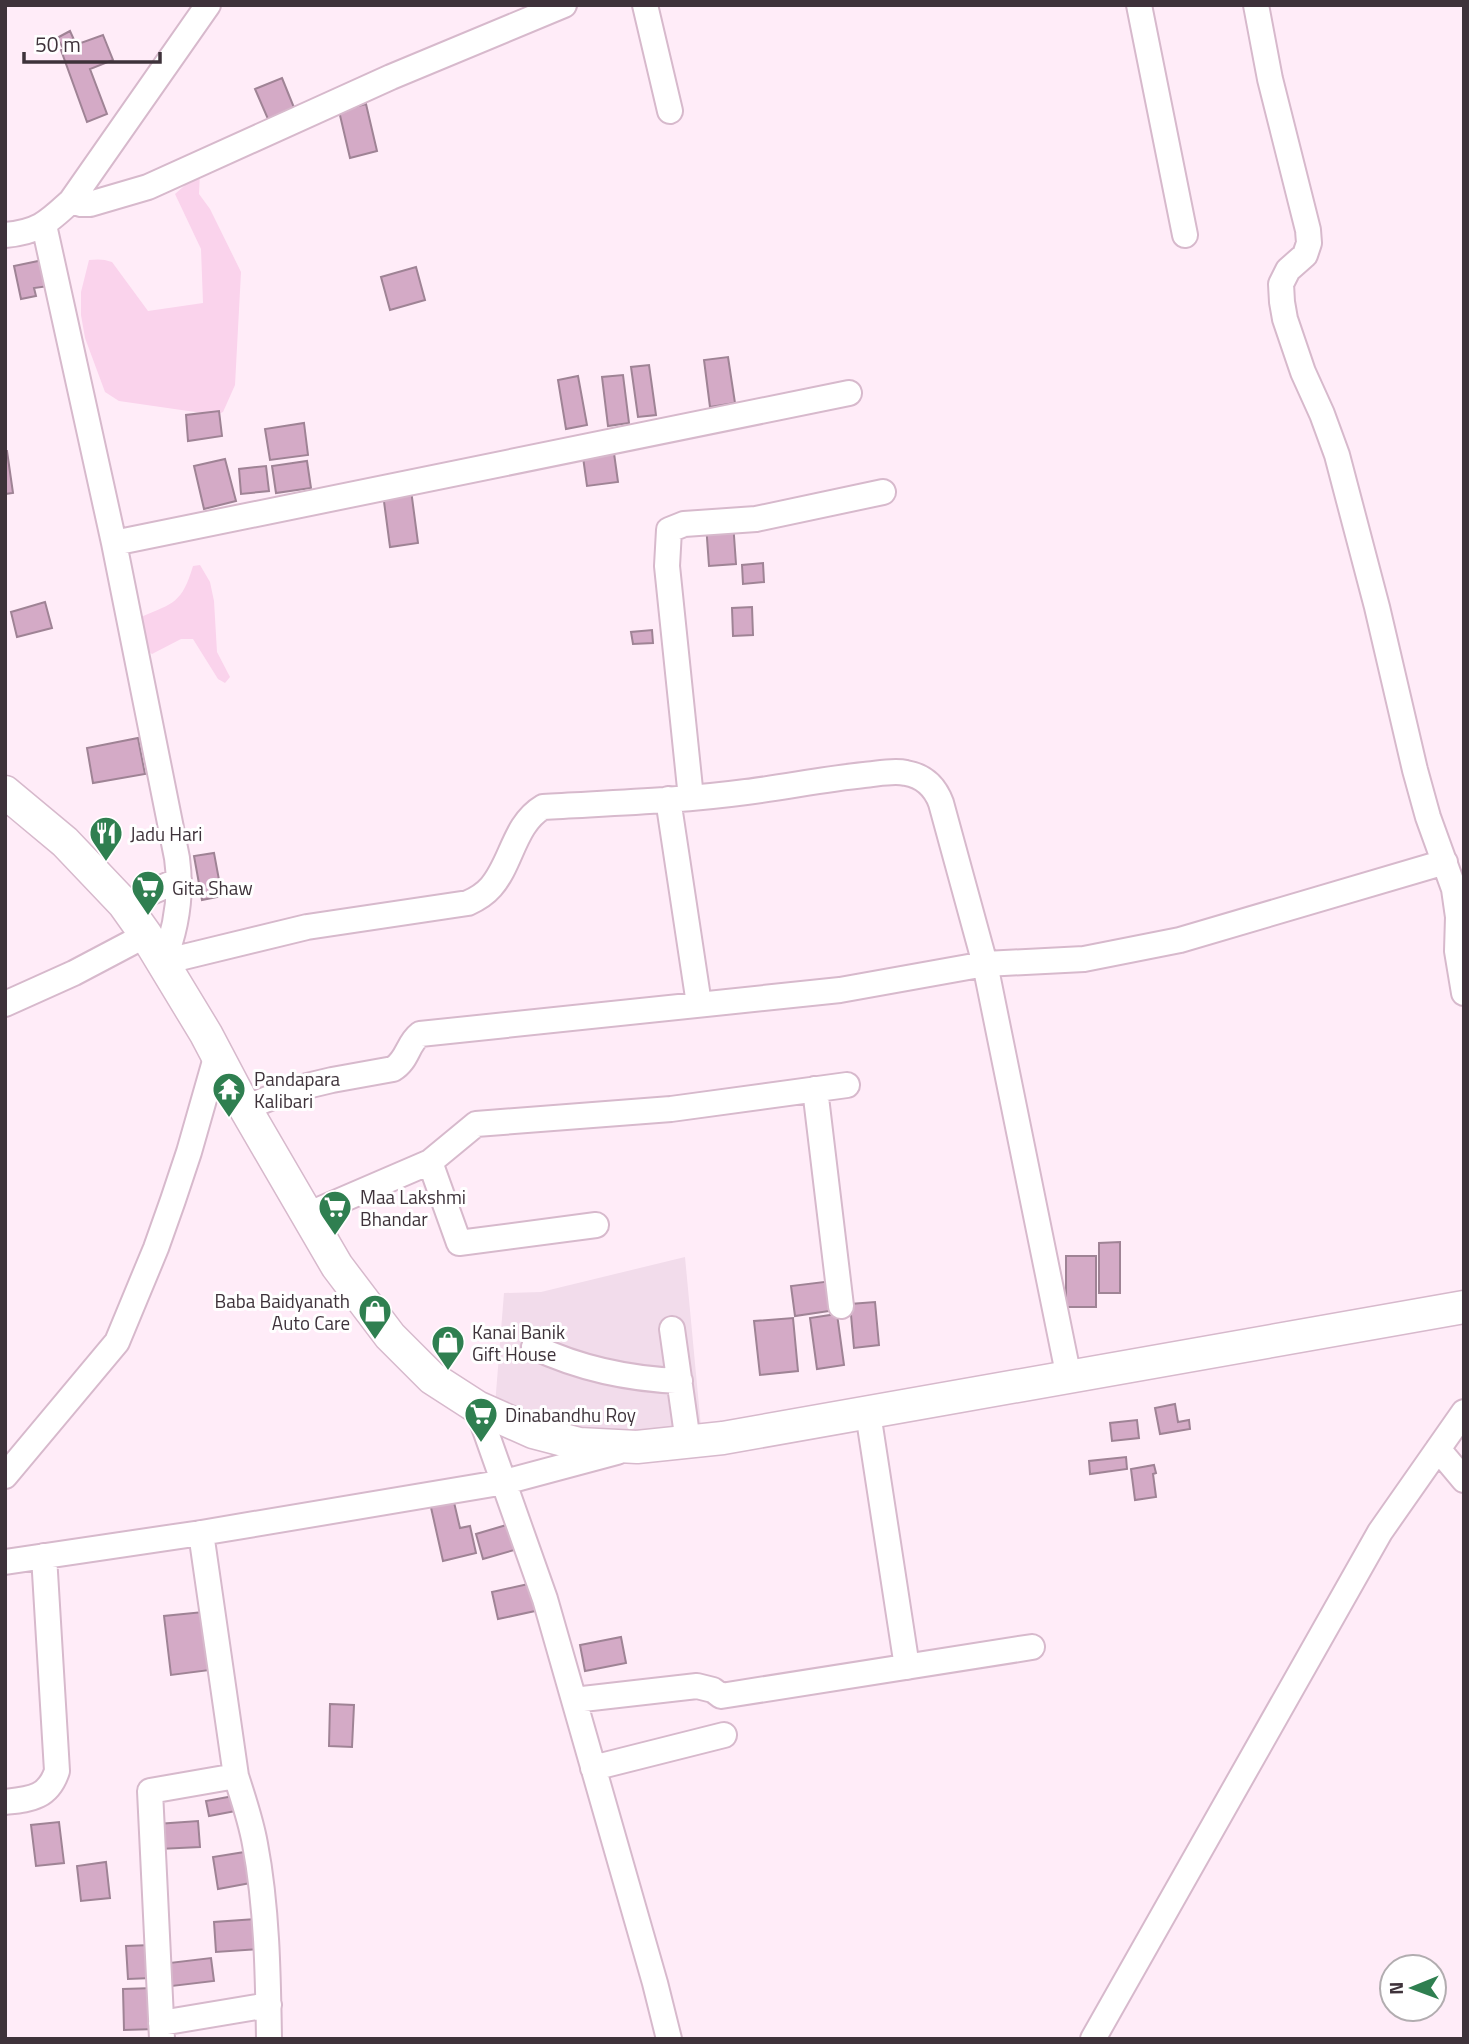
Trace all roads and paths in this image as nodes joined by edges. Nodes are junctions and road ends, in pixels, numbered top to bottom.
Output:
1 (208, 5) edge
2 (564, 5) edge
3 (645, 5) edge
4 (1139, 5) edge
5 (1256, 5) edge
6 (670, 111) dead end
7 (71, 201) junction
8 (44, 225) junction
9 (5, 235) edge
10 (1185, 235) dead end
11 (849, 393) dead end
12 (883, 492) dead end
13 (114, 543) junction
14 (5, 792) edge
15 (680, 799) junction
16 (1445, 863) junction
17 (179, 880) junction
18 (124, 904) junction
19 (146, 935) junction
20 (163, 962) junction
21 (985, 964) junction
22 (1464, 993) edge
23 (5, 1004) edge
24 (699, 1004) junction
25 (217, 1054) junction
26 (848, 1085) dead end
27 (815, 1089) junction
28 (245, 1108) junction
29 (430, 1162) junction
30 (307, 1215) junction
31 (596, 1225) dead end
32 (841, 1306) dead end
33 (1464, 1307) edge
34 (673, 1329) dead end
35 (534, 1347) dead end
36 (1069, 1378) junction
37 (680, 1381) junction
38 (477, 1407) junction
39 (1464, 1412) edge
40 (868, 1413) junction
41 (688, 1442) junction
42 (637, 1447) junction
43 (1438, 1449) junction
44 (5, 1476) edge
45 (1464, 1480) edge
46 (505, 1482) junction
47 (201, 1533) junction
48 (44, 1556) junction
49 (5, 1562) edge
50 (1032, 1647) dead end
51 (907, 1667) junction
52 (574, 1700) junction
53 (724, 1735) dead end
54 (593, 1768) junction
55 (236, 1776) junction
56 (5, 1802) edge
57 (269, 2005) junction
58 (161, 2031) edge
59 (269, 2039) edge
60 (669, 2039) edge
61 (1093, 2039) edge

1 - 7 street
2 - 7 street
3 - 6 street
4 - 10 street
5 - 16 street
7 - 8 street
8 - 9 street
8 - 13 street
11 - 13 street
12 - 15 street
13 - 17 street
14 - 18 main road
15 - 20 street
15 - 21 street
15 - 24 street
16 - 21 street
16 - 22 street
17 - 18 street
17 - 20 street
18 - 19 main road
19 - 20 main road
19 - 23 street
20 - 25 main road
21 - 24 street
21 - 36 street
24 - 28 street
25 - 28 main road
25 - 44 street
26 - 27 street
27 - 29 street
27 - 32 street
28 - 30 main road
29 - 30 street
29 - 31 street
30 - 38 main road
33 - 36 main road
34 - 37 street
35 - 37 street
36 - 40 main road
37 - 41 street
38 - 42 main road
38 - 46 street
39 - 43 street
40 - 41 main road
40 - 51 street
41 - 42 main road
42 - 46 street
43 - 45 street
43 - 61 street
46 - 47 street
46 - 52 street
47 - 48 street
47 - 55 street
48 - 49 street
48 - 56 street
50 - 51 street
51 - 52 street
52 - 54 street
53 - 54 street
54 - 60 street
55 - 57 street
55 - 58 street
57 - 58 street
57 - 59 street

